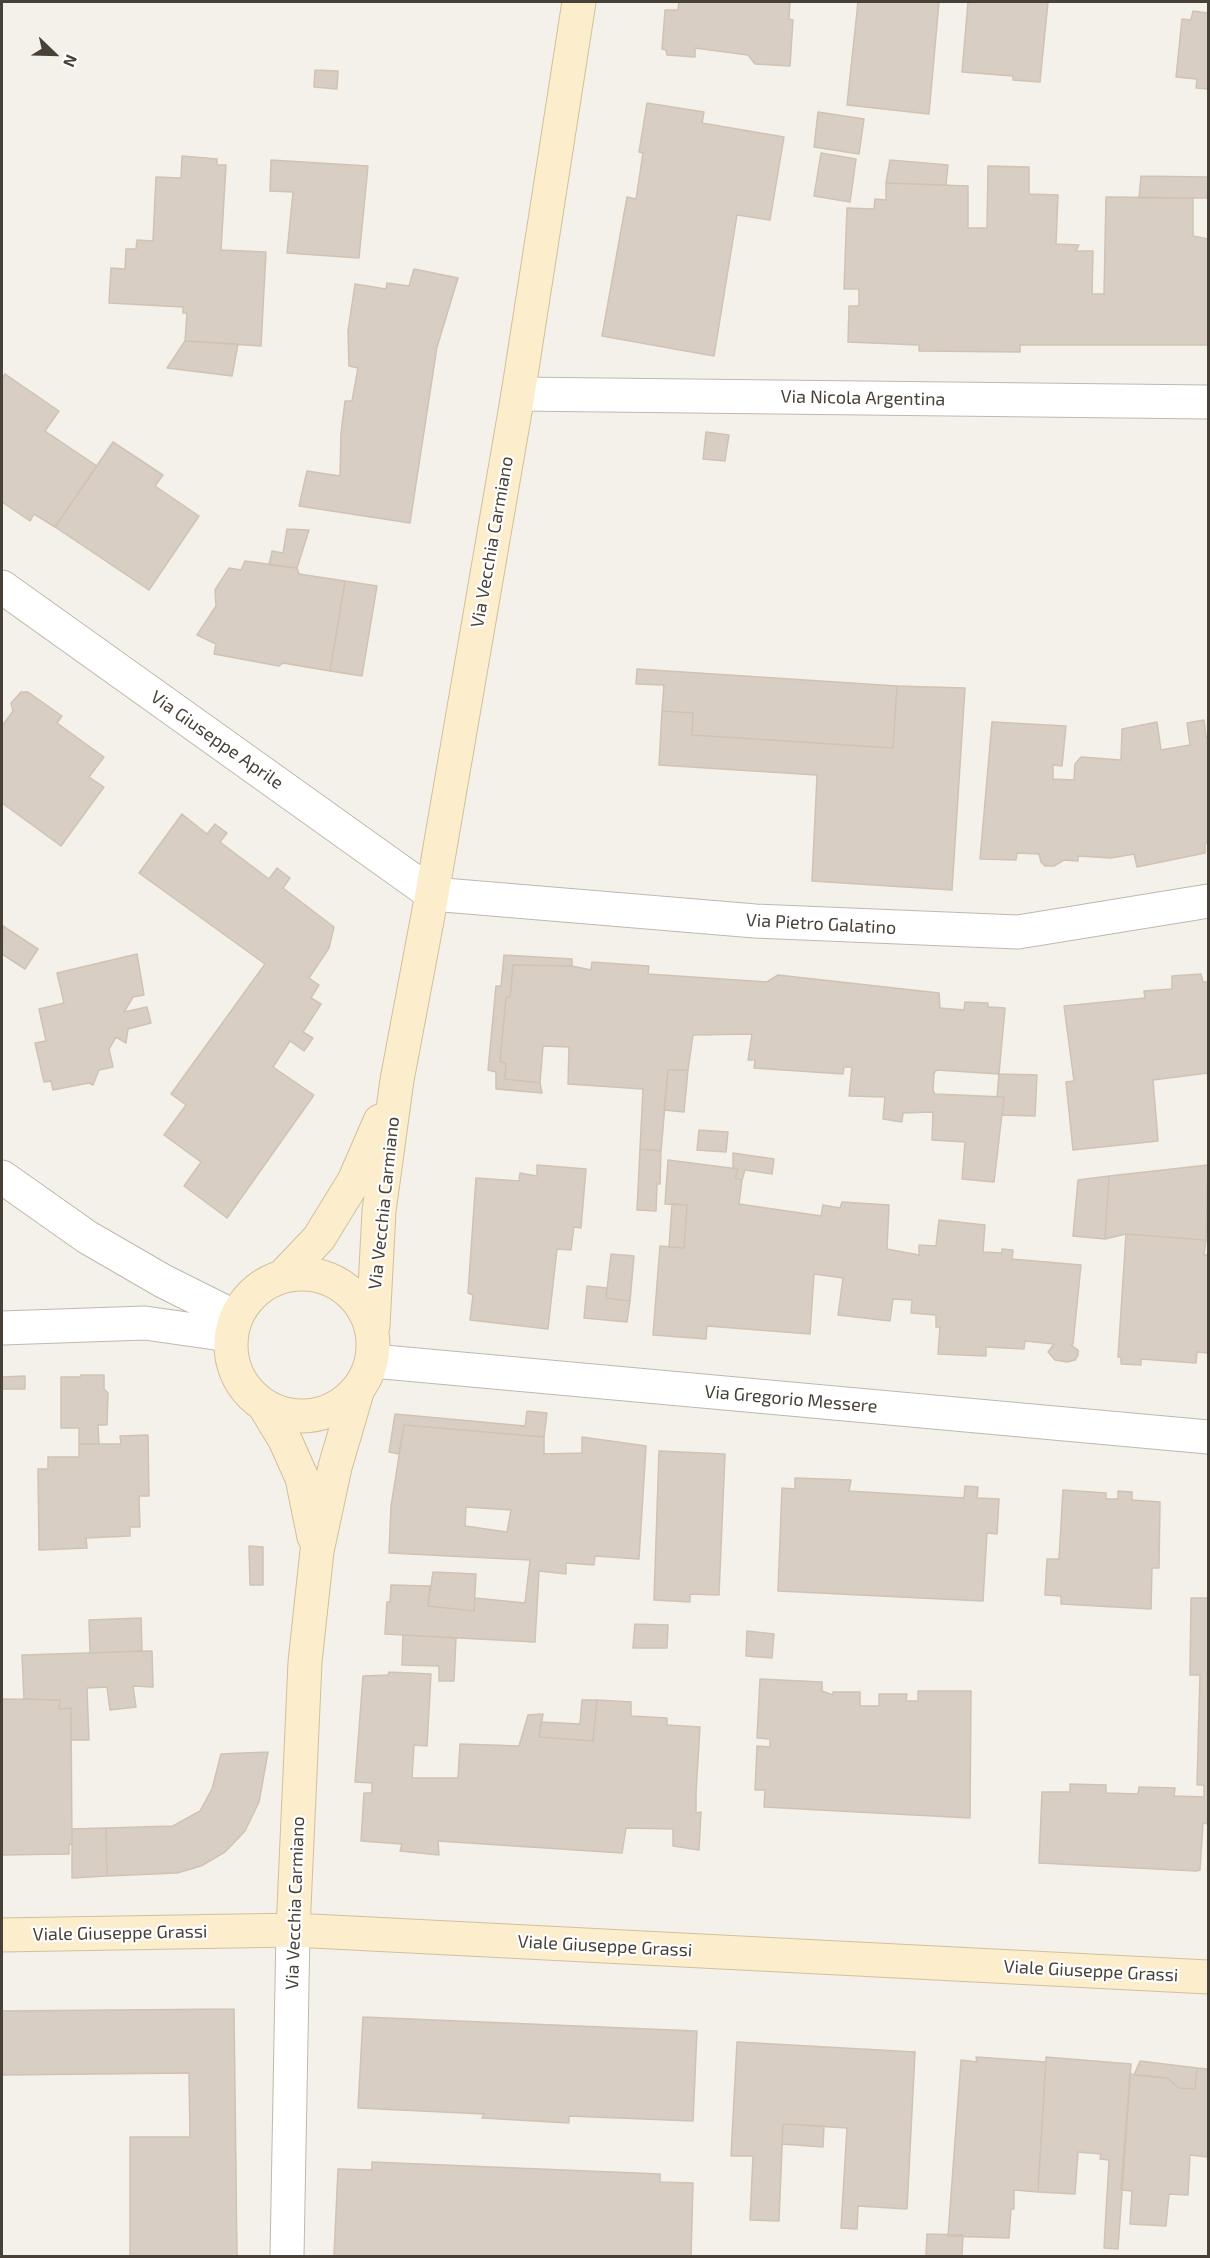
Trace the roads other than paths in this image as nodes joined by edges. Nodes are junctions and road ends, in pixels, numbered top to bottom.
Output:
1 (579, 2) edge
2 (518, 394) junction
3 (1209, 402) edge
4 (2, 587) edge
5 (432, 894) junction
6 (1209, 901) edge
7 (397, 1080) junction
8 (2, 1177) edge
9 (285, 1274) junction
10 (232, 1326) junction
11 (373, 1326) junction
12 (2, 1328) edge
13 (373, 1361) junction
14 (357, 1392) junction
15 (265, 1407) junction
16 (1209, 1437) edge
17 (317, 1551) junction
18 (293, 1930) junction
19 (2, 1935) edge
20 (1209, 1977) edge
21 (287, 2256) edge

1 - 2 street, Via Vecchia Carmiano
2 - 3 street, Via Nicola Argentina
2 - 5 street, Via Vecchia Carmiano
4 - 5 street, Via Giuseppe Aprile
5 - 6 street, Via Pietro Galatino
5 - 7 street, Via Vecchia Carmiano
7 - 9 street, Via Vecchia Carmiano
7 - 11 street, Via Vecchia Carmiano
8 - 10 street
9 - 10 street, Via Vecchia Carmiano
9 - 11 street, Via Vecchia Carmiano
10 - 12 street
10 - 15 street, Via Vecchia Carmiano
11 - 13 street, Via Vecchia Carmiano
13 - 14 street, Via Vecchia Carmiano
13 - 16 street, Via Gregorio Messere
14 - 15 street, Via Vecchia Carmiano
14 - 17 street, Via Vecchia Carmiano
15 - 17 street, Via Vecchia Carmiano
17 - 18 street, Via Vecchia Carmiano
18 - 19 street, Viale Giuseppe Grassi
18 - 20 street, Viale Giuseppe Grassi
18 - 21 street, Via Vecchia Carmiano

